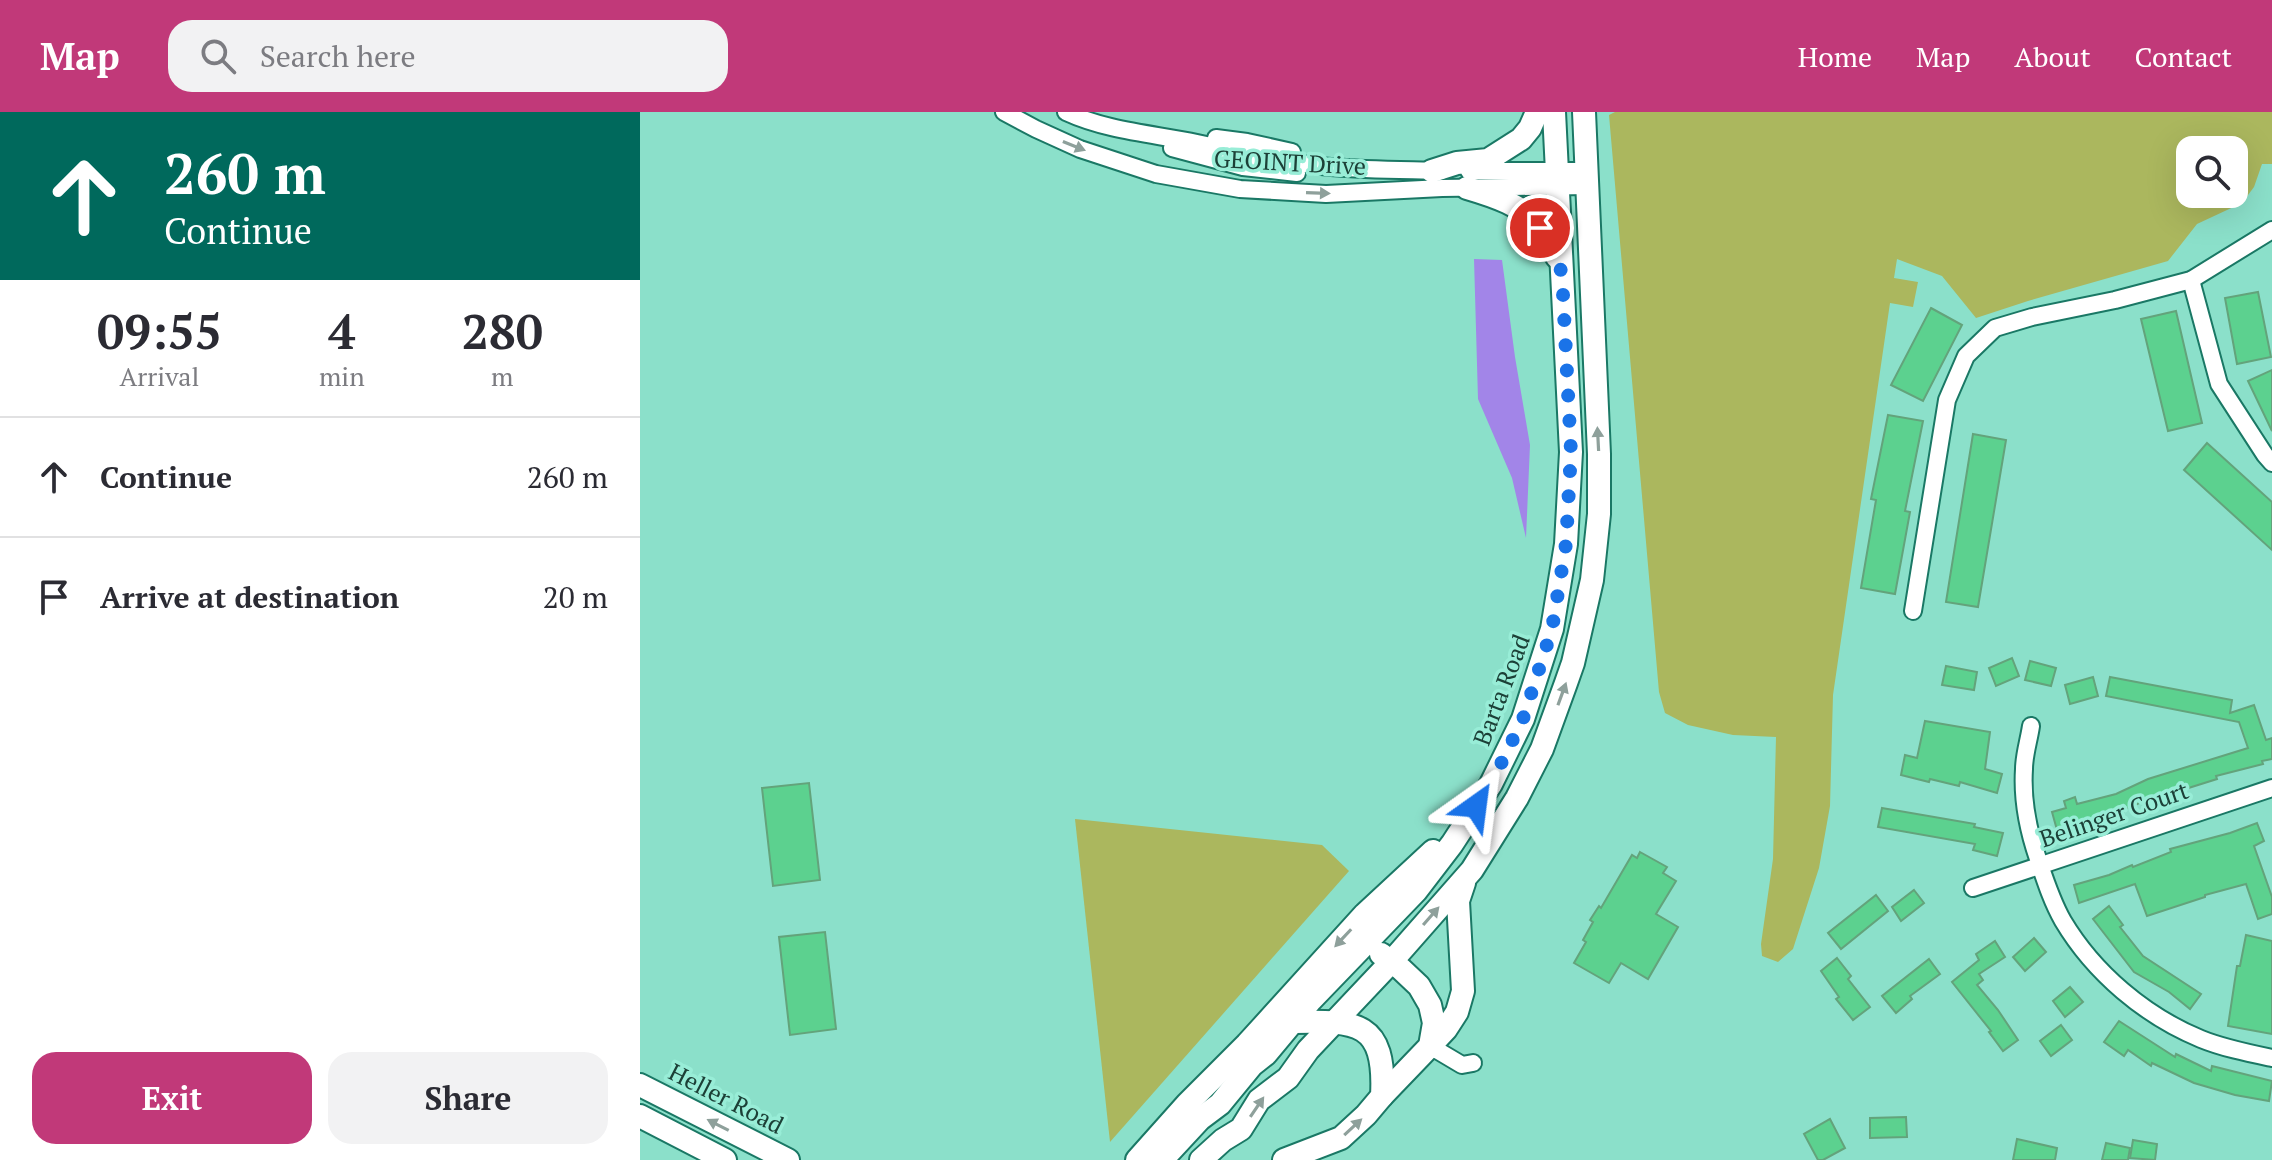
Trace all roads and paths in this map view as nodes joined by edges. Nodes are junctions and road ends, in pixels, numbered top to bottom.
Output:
1 (1004, 112) edge
2 (1066, 112) edge
3 (1537, 112) edge
4 (1554, 112) edge
5 (1584, 112) edge
6 (1140, 134) junction
7 (1330, 167) junction
8 (1432, 171) junction
9 (1587, 178) junction
10 (1556, 179) junction
11 (1467, 188) junction
12 (2272, 230) edge
13 (1560, 263) junction
14 (2191, 280) junction
15 (2272, 463) edge
16 (1913, 611) dead end
17 (2031, 726) dead end
18 (2272, 788) edge
19 (1462, 829) junction
20 (2040, 865) junction
21 (1465, 878) junction
22 (1973, 888) dead end
23 (1358, 951) junction
24 (1392, 961) junction
25 (1293, 1022) junction
26 (1336, 1022) junction
27 (1430, 1046) junction
28 (2272, 1058) edge
29 (1473, 1063) dead end
30 (640, 1085) edge
31 (1382, 1096) junction
32 (640, 1116) edge
33 (1146, 1158) edge
34 (725, 1160) edge
35 (788, 1160) edge
36 (1201, 1160) edge
37 (1284, 1160) edge

1 -> 11 street, GEOINT Drive
2 - 6 street, GEOINT Drive
3 - 8 street
4 - 10 street, Barta Road
5 - 9 street
6 - 7 street, GEOINT Drive
6 - 7 street, GEOINT Drive
7 - 8 street, GEOINT Drive
8 - 10 street, GEOINT Drive
9 - 10 street, GEOINT Drive
21 -> 9 street
10 - 11 street, GEOINT Drive
10 - 13 street, Barta Road
11 - 13 street
12 - 14 street
13 - 19 street, Barta Road
14 - 15 street
14 - 16 street
17 - 20 street
18 - 20 street, Belinger Court
19 - 23 street, Barta Road
19 -> 33 street
20 - 22 street, Belinger Court
20 - 28 street
24 -> 21 street
21 - 27 street
23 - 24 street
23 - 25 street, Barta Road
24 - 26 street
24 - 27 street
25 - 26 street
25 - 33 street, Barta Road
26 - 31 street
36 -> 26 street
27 - 29 street
27 - 31 street
35 -> 30 street, Heller Road
37 -> 31 street
32 - 34 street

